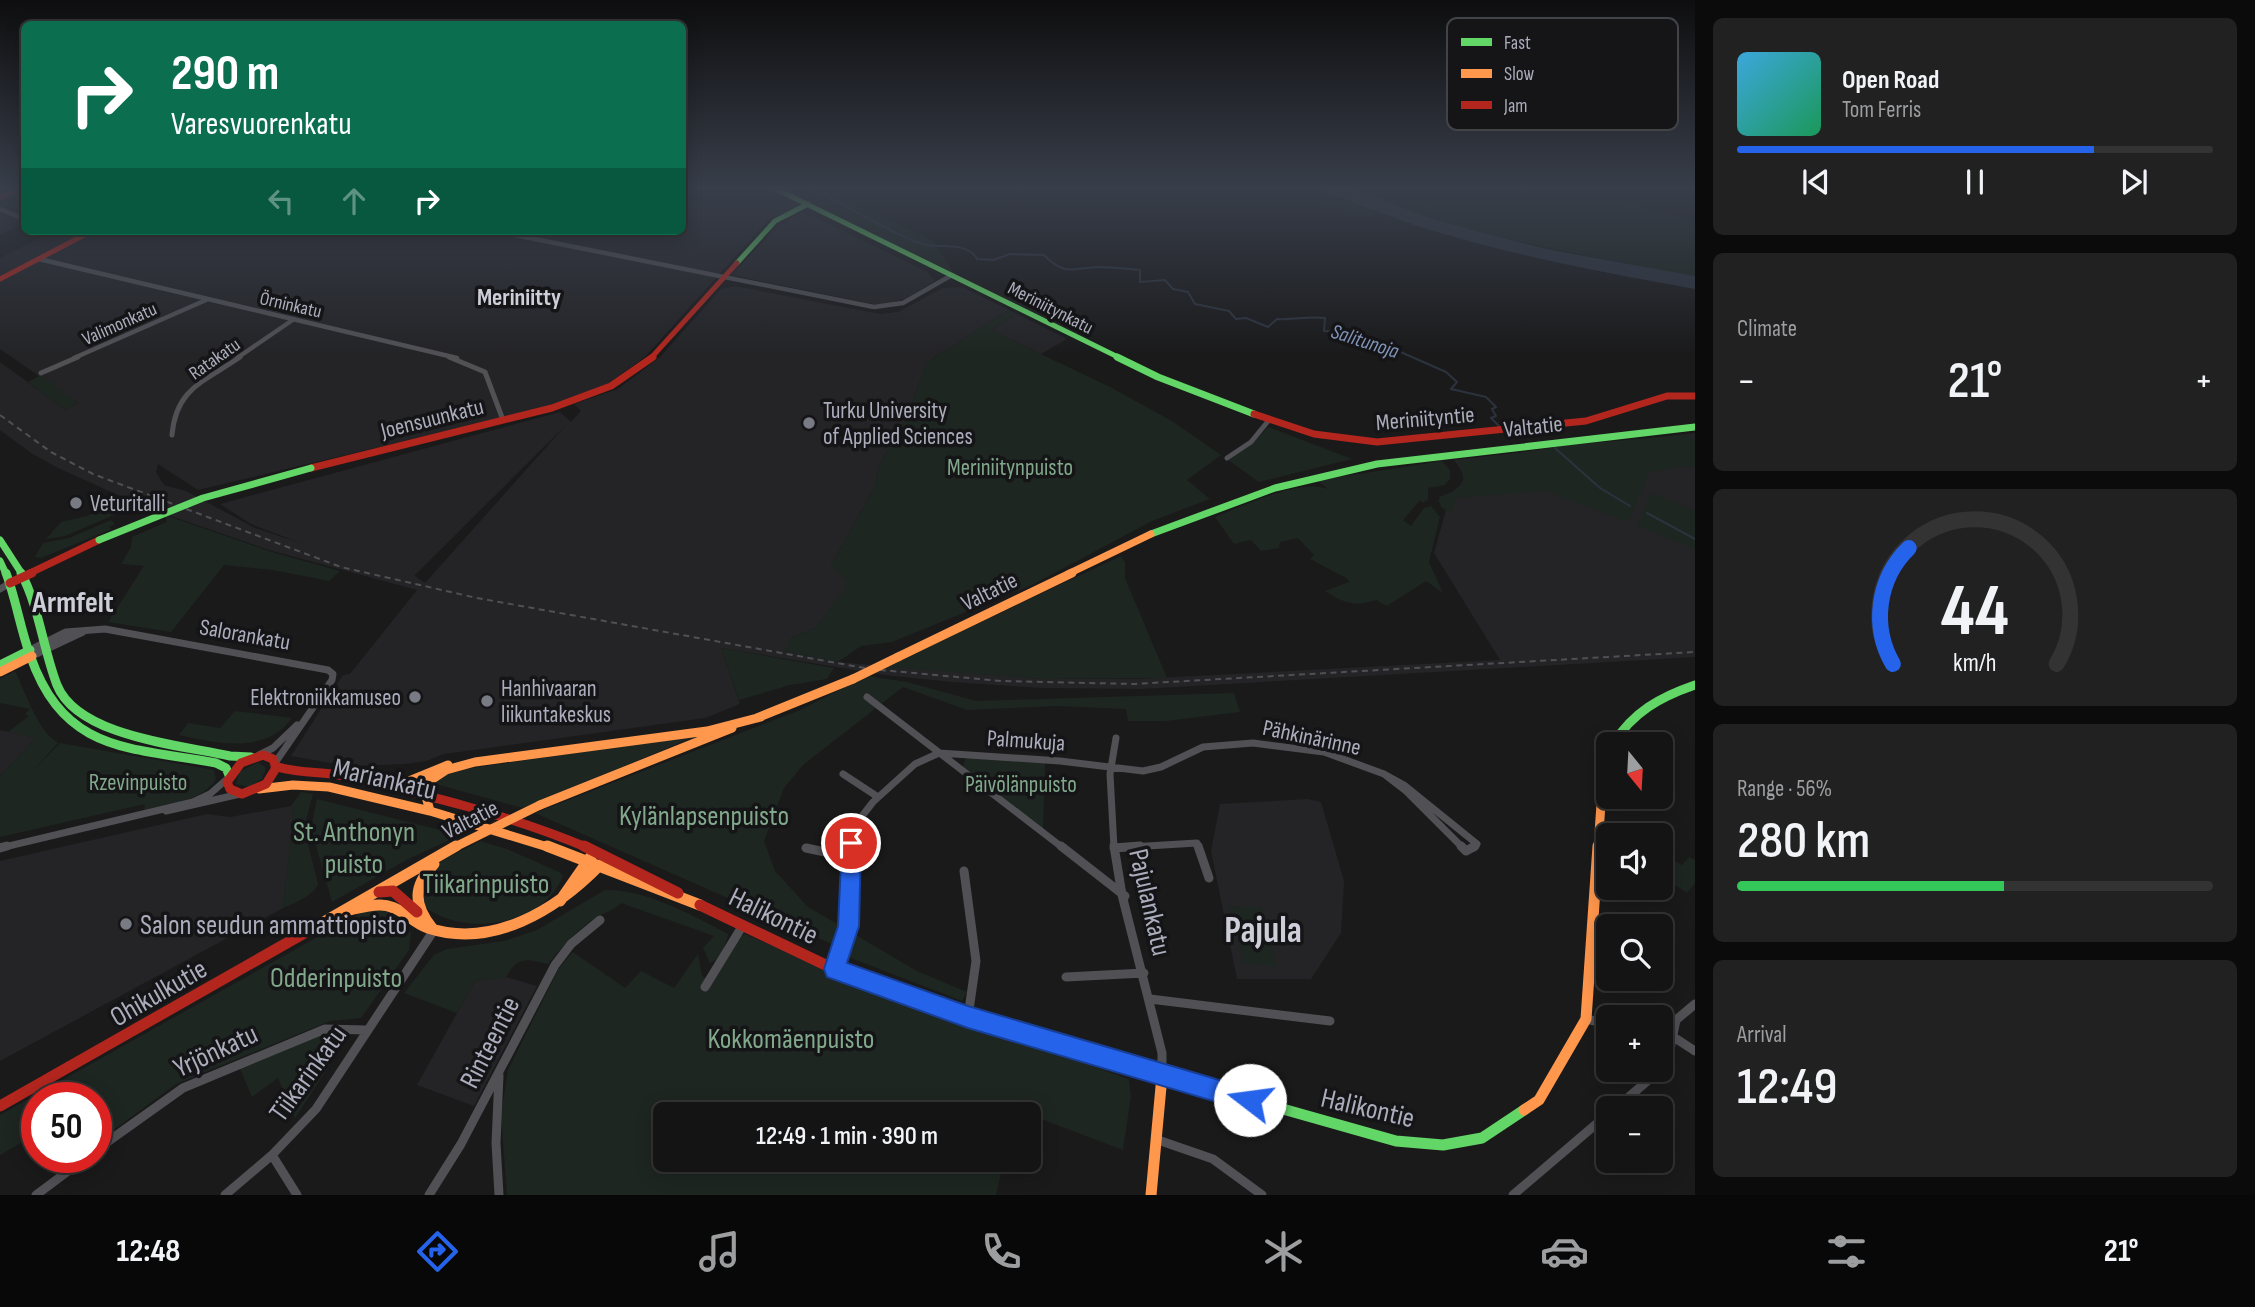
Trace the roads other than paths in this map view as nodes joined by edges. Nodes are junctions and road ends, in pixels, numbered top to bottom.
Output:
1 (68, 244) edge
2 (560, 244) edge
3 (755, 244) edge
4 (889, 244) edge
5 (39, 259) junction
6 (952, 275) junction
7 (725, 277) junction
8 (0, 279) edge
9 (208, 299) junction
10 (295, 319) junction
11 (41, 373) dead end
12 (1695, 396) edge
13 (503, 420) junction
14 (1269, 420) junction
15 (1695, 427) edge
16 (172, 435) dead end
17 (1321, 437) joint
18 (1227, 458) dead end
19 (0, 540) edge
20 (0, 561) edge
21 (23, 576) junction
22 (10, 583) junction
23 (0, 589) edge
24 (44, 646) junction
25 (31, 653) junction
26 (0, 665) edge
27 (0, 672) edge
28 (1695, 685) edge
29 (867, 697) dead end
30 (761, 717) junction
31 (303, 719) junction
32 (1619, 732) edge
33 (1116, 738) dead end
34 (939, 753) junction
35 (254, 756) junction
36 (475, 762) junction
37 (275, 764) junction
38 (1111, 768) junction
39 (843, 774) dead end
40 (1384, 774) junction
41 (229, 777) junction
42 (393, 788) junction
43 (259, 789) junction
44 (242, 794) junction
45 (425, 796) junction
46 (878, 797) junction
47 (1599, 809) edge
48 (430, 811) junction
49 (157, 812) junction
50 (519, 822) joint
51 (0, 848) edge
52 (453, 848) junction
53 (806, 848) dead end
54 (1114, 848) junction
55 (594, 852) junction
56 (568, 855) junction
57 (606, 857) junction
58 (849, 857) junction
59 (586, 862) junction
60 (599, 867) junction
61 (964, 871) dead end
62 (616, 874) junction
63 (575, 876) junction
64 (1209, 878) dead end
65 (589, 880) junction
66 (375, 892) junction
67 (1125, 896) junction
68 (683, 897) junction
69 (558, 903) junction
70 (417, 912) junction
71 (338, 913) junction
72 (600, 920) dead end
73 (743, 925) junction
74 (434, 930) junction
75 (834, 969) junction
76 (1144, 973) junction
77 (1066, 977) dead end
78 (705, 987) dead end
79 (1150, 999) junction
80 (1695, 1004) edge
81 (968, 1017) junction
82 (1586, 1019) junction
83 (1330, 1021) dead end
84 (1596, 1021) edge
85 (366, 1030) junction
86 (1673, 1032) edge
87 (1673, 1037) edge
88 (1695, 1051) edge
89 (499, 1073) junction
90 (1162, 1076) junction
91 (1646, 1082) edge
92 (1630, 1096) edge
93 (0, 1107) edge
94 (1596, 1124) edge
95 (112, 1138) edge
96 (1158, 1140) junction
97 (272, 1155) junction
98 (66, 1173) edge
99 (36, 1195) edge
100 (225, 1195) edge
101 (297, 1195) edge
102 (429, 1195) edge
103 (499, 1195) edge
104 (1151, 1195) edge
105 (1262, 1195) edge
106 (1513, 1195) edge

1 - 5 main road
2 - 7 street
3 - 7 main road, Joensuunkatu
4 - 6 main road, Meriniitynkatu
5 - 8 main road
5 - 9 street, Örninkatu
6 - 7 street
6 - 14 main road, Meriniitynkatu
7 - 13 main road, Joensuunkatu
9 - 10 street, Örninkatu
9 - 11 street, Valimonkatu
10 - 13 street, Örninkatu
10 - 16 street, Ratakatu
12 - 17 main road, Meriniityntie
13 - 21 main road, Joensuunkatu, bridge
14 - 17 main road, Meriniitynkatu
14 - 18 street
15 - 30 main road, Valtatie, bridge
19 - 21 main road
20 - 22 main road
21 - 22 main road, Joensuunkatu
21 - 24 main road
22 - 23 street
22 - 25 main road
24 - 25 street, Salorankatu
24 - 31 street, Salorankatu
24 - 35 main road
25 - 26 main road
25 - 27 main road
25 - 41 main road
28 - 32 main road
29 - 34 street
30 - 36 main road
30 - 52 main road, Valtatie, bridge
31 - 35 street, Salorankatu
31 - 37 street, Salorankatu
33 - 38 street, Pajulankatu
34 - 38 street, Palmukuja
34 - 46 street
34 - 67 street
35 - 37 main road
35 - 41 main road
36 - 42 main road
36 - 45 main road
37 - 42 main road, Mariankatu
37 - 43 main road
38 - 40 street, Pähkinärinne
38 - 54 street, Pajulankatu
39 - 46 street
40 - 40 street, Pähkinärinne
41 - 44 main road
41 - 49 street
42 - 45 main road, Mariankatu
43 - 44 main road
43 - 48 main road, Mariankatu
44 - 49 street
45 - 48 main road
45 - 50 main road, Mariankatu
46 - 58 street
47 - 82 main road, Halikontie
48 - 56 main road, Mariankatu
49 - 51 street
50 - 55 main road, Halikontie
52 - 66 main road, Valtatie
52 - 70 main road
53 - 58 street
54 - 64 street
54 - 67 street, Pajulankatu
55 - 57 main road, Halikontie
55 - 59 main road
56 - 59 main road, Mariankatu
56 - 63 main road
57 - 60 main road
57 - 68 main road, Halikontie
58 - 75 street
59 - 60 main road, Mariankatu
59 - 63 main road
60 - 62 main road, Mariankatu
60 - 65 main road
61 - 81 street
62 - 65 main road
62 - 68 main road, Halikontie
63 - 69 main road
65 - 69 main road
66 - 70 main road
66 - 71 main road, Valtatie
67 - 76 street, Pajulankatu
68 - 73 main road, Halikontie
69 - 74 main road
70 - 74 main road
71 - 74 main road
71 - 93 main road, Ohikulkutie
72 - 89 street, Rinteentie
73 - 75 main road, Halikontie
73 - 78 street
74 - 85 street, Tiikarinkatu
75 - 81 main road, Halikontie
76 - 77 street
76 - 79 street, Pajulankatu
79 - 83 street
79 - 90 street, Pajulankatu
80 - 86 street
81 - 90 main road, Halikontie
82 - 84 street
82 - 90 main road, Halikontie
85 - 95 street, Yrjönkatu
85 - 97 street, Tiikarinkatu
87 - 88 street
89 - 102 street, Rinteentie
89 - 103 street
90 - 96 main road
91 - 92 street
94 - 106 street
96 - 104 main road
96 - 105 street
97 - 100 street, Tiikarinkatu
97 - 101 street
98 - 99 street

